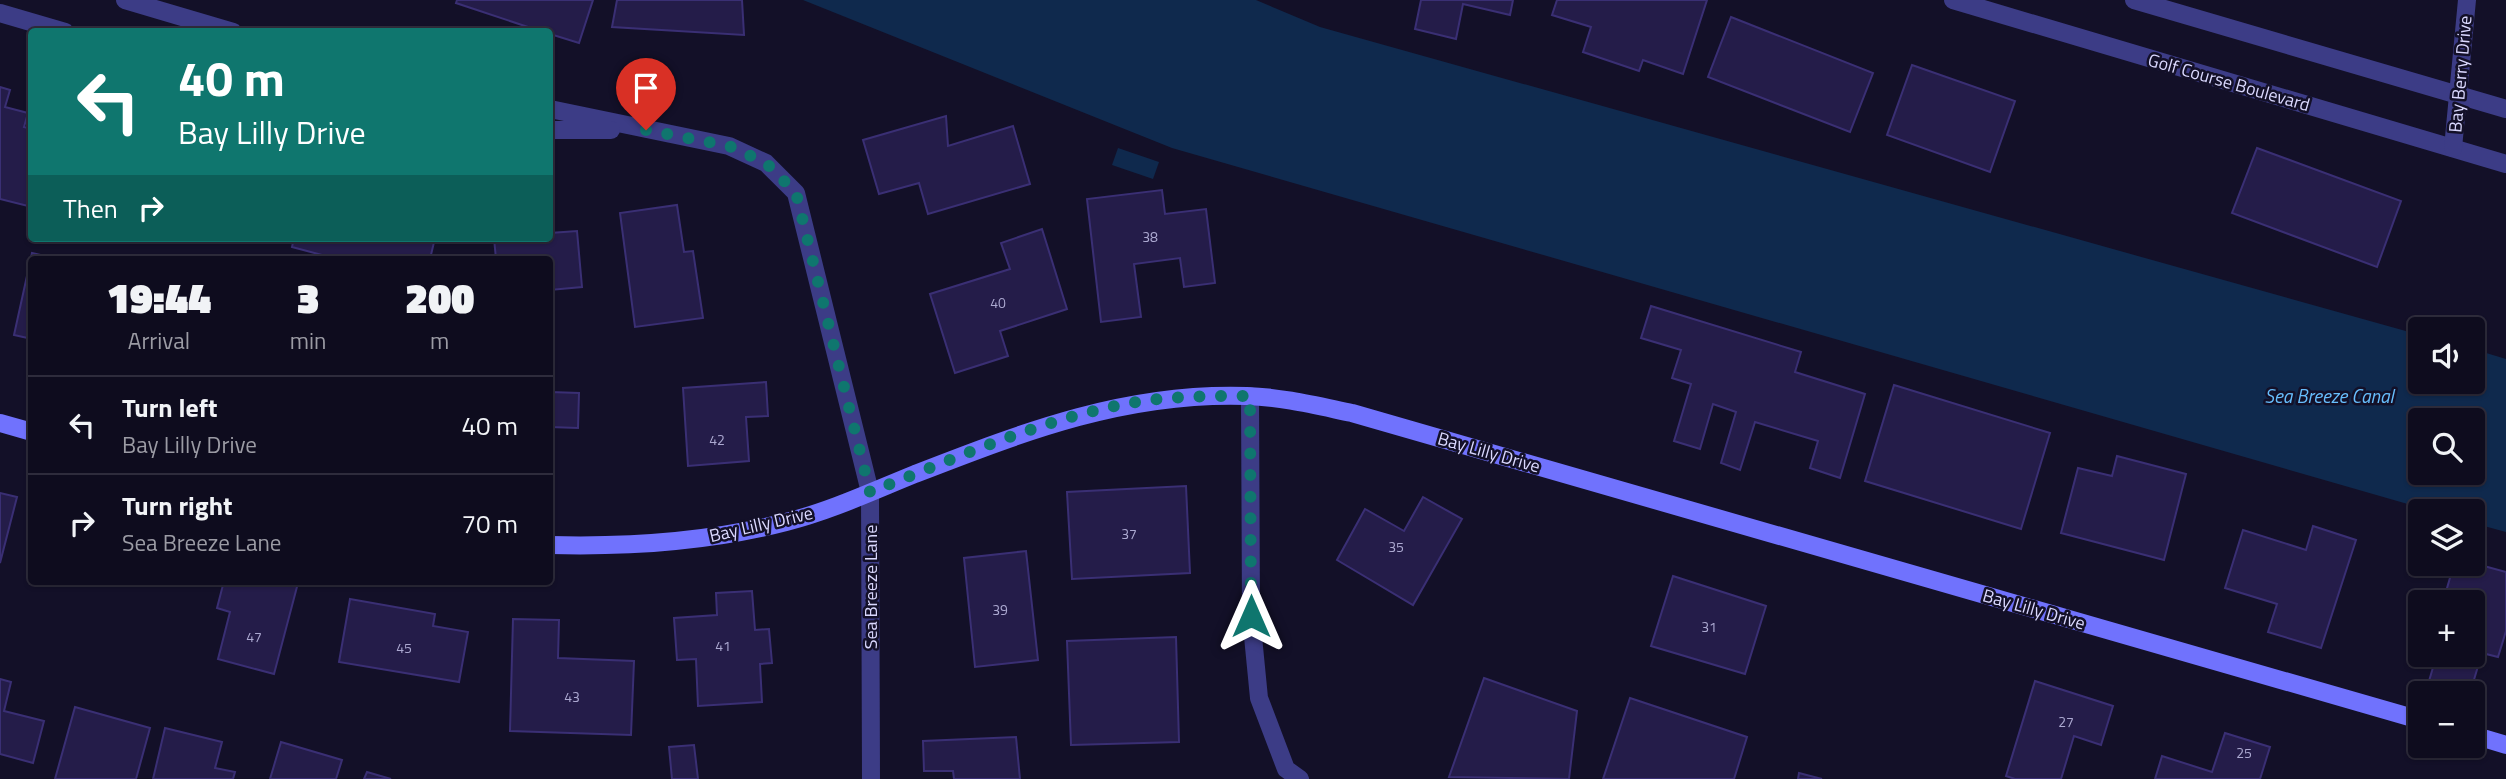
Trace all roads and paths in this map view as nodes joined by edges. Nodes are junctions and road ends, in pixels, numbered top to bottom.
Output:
1 (125, 0) edge
2 (1953, 0) edge
3 (2134, 0) edge
4 (2467, 0) edge
5 (0, 13) edge
6 (51, 28) edge
7 (220, 28) edge
8 (2460, 96) junction
9 (2506, 109) edge
10 (553, 110) edge
11 (553, 130) edge
12 (646, 130) junction
13 (2453, 148) junction
14 (2506, 164) edge
15 (1250, 396) junction
16 (0, 423) edge
17 (28, 431) edge
18 (870, 492) junction
19 (553, 545) edge
20 (2408, 717) edge
21 (2485, 739) edge
22 (2506, 745) edge
23 (871, 779) edge
24 (1300, 779) edge

1 - 7 street
2 - 13 street, Golf Course Boulevard
3 - 8 street
4 - 8 street, Bay Berry Drive
5 - 6 street
8 - 9 street
8 - 13 street, Bay Berry Drive
10 - 12 street
11 - 12 street
12 - 18 street, Sea Breeze Lane
13 - 14 street, Golf Course Boulevard
15 - 18 main road, Bay Lilly Drive
15 - 20 main road, Bay Lilly Drive
15 - 24 street
16 - 17 main road
18 - 19 main road, Bay Lilly Drive
18 - 23 street, Sea Breeze Lane
21 - 22 main road

